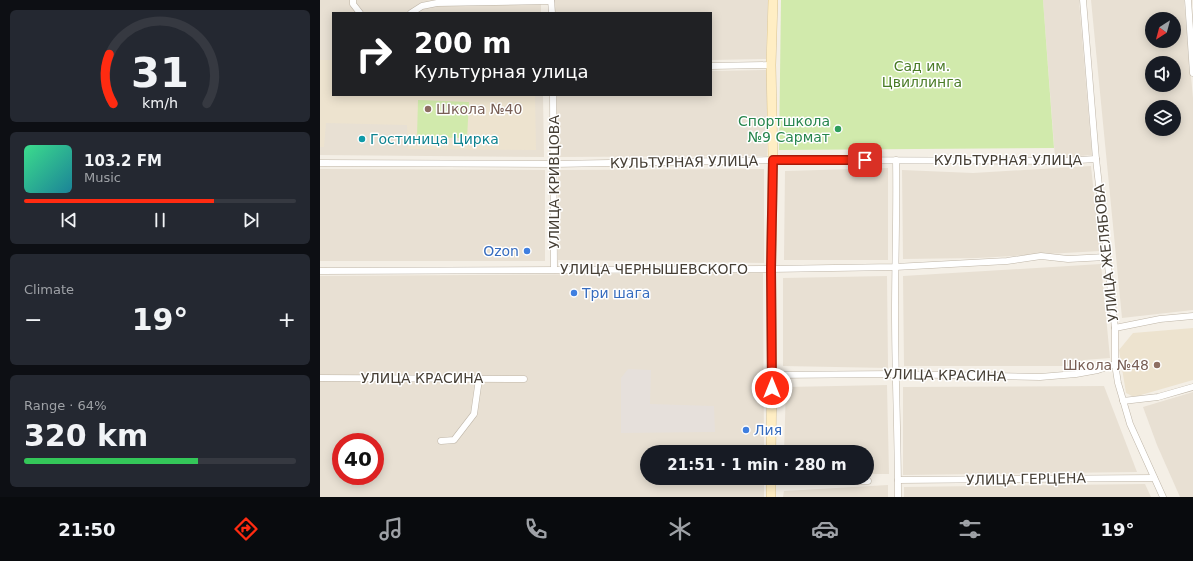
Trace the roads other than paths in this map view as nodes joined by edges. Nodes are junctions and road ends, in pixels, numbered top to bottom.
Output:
1 (353, 0) edge
2 (552, 0) edge
3 (774, 0) edge
4 (1083, 0) edge
5 (1188, 0) edge
6 (359, 12) edge
7 (412, 12) edge
8 (552, 12) edge
9 (771, 65) junction
10 (712, 66) edge
11 (1193, 73) edge
12 (553, 96) edge
13 (1096, 159) junction
14 (773, 160) junction
15 (896, 160) junction
16 (320, 163) edge
17 (554, 164) junction
18 (1106, 256) junction
19 (895, 267) junction
20 (554, 269) junction
21 (771, 269) junction
22 (320, 270) edge
23 (1193, 316) edge
24 (1115, 328) junction
25 (1115, 364) junction
26 (895, 374) junction
27 (772, 375) junction
28 (320, 378) edge
29 (479, 379) junction
30 (524, 379) dead end
31 (1193, 387) edge
32 (1123, 401) junction
33 (441, 441) dead end
34 (771, 445) edge
35 (1154, 478) junction
36 (898, 480) junction
37 (772, 485) edge
38 (772, 497) edge
39 (898, 497) edge
40 (1163, 497) edge

1 - 6 street
2 - 7 street
2 - 8 street
3 - 9 street
4 - 13 street, УЛИЦА ЖЕЛЯБОВА
5 - 11 street
9 - 10 street
9 - 14 street
12 - 17 street, УЛИЦА КРИВЦОВА
13 - 15 street, КУЛЬТУРНАЯ УЛИЦА
13 - 18 street, УЛИЦА ЖЕЛЯБОВА
14 - 15 street, КУЛЬТУРНАЯ УЛИЦА
14 - 17 street, КУЛЬТУРНАЯ УЛИЦА
14 - 21 street
15 - 19 street
16 - 17 street, КУЛЬТУРНАЯ УЛИЦА
17 - 20 street, УЛИЦА КРИВЦОВА
18 - 19 street, УЛИЦА ЧЕРНЫШЕВСКОГО
18 - 24 street, УЛИЦА ЖЕЛЯБОВА
19 - 21 street, УЛИЦА ЧЕРНЫШЕВСКОГО
19 - 26 street
20 - 21 street, УЛИЦА ЧЕРНЫШЕВСКОГО
20 - 22 street, УЛИЦА ЧЕРНЫШЕВСКОГО
21 - 27 street
23 - 24 street
24 - 25 street, УЛИЦА ЖЕЛЯБОВА
25 - 26 street, УЛИЦА КРАСИНА
25 - 32 street, УЛИЦА ЖЕЛЯБОВА
26 - 27 street, УЛИЦА КРАСИНА
26 - 36 street
27 - 34 street
28 - 29 street, УЛИЦА КРАСИНА
29 - 30 street, УЛИЦА КРАСИНА
29 - 33 street
31 - 32 street
32 - 35 street, УЛИЦА ЖЕЛЯБОВА
35 - 36 street, УЛИЦА ГЕРЦЕНА
35 - 40 street, УЛИЦА ЖЕЛЯБОВА
36 - 39 street
37 - 38 street

